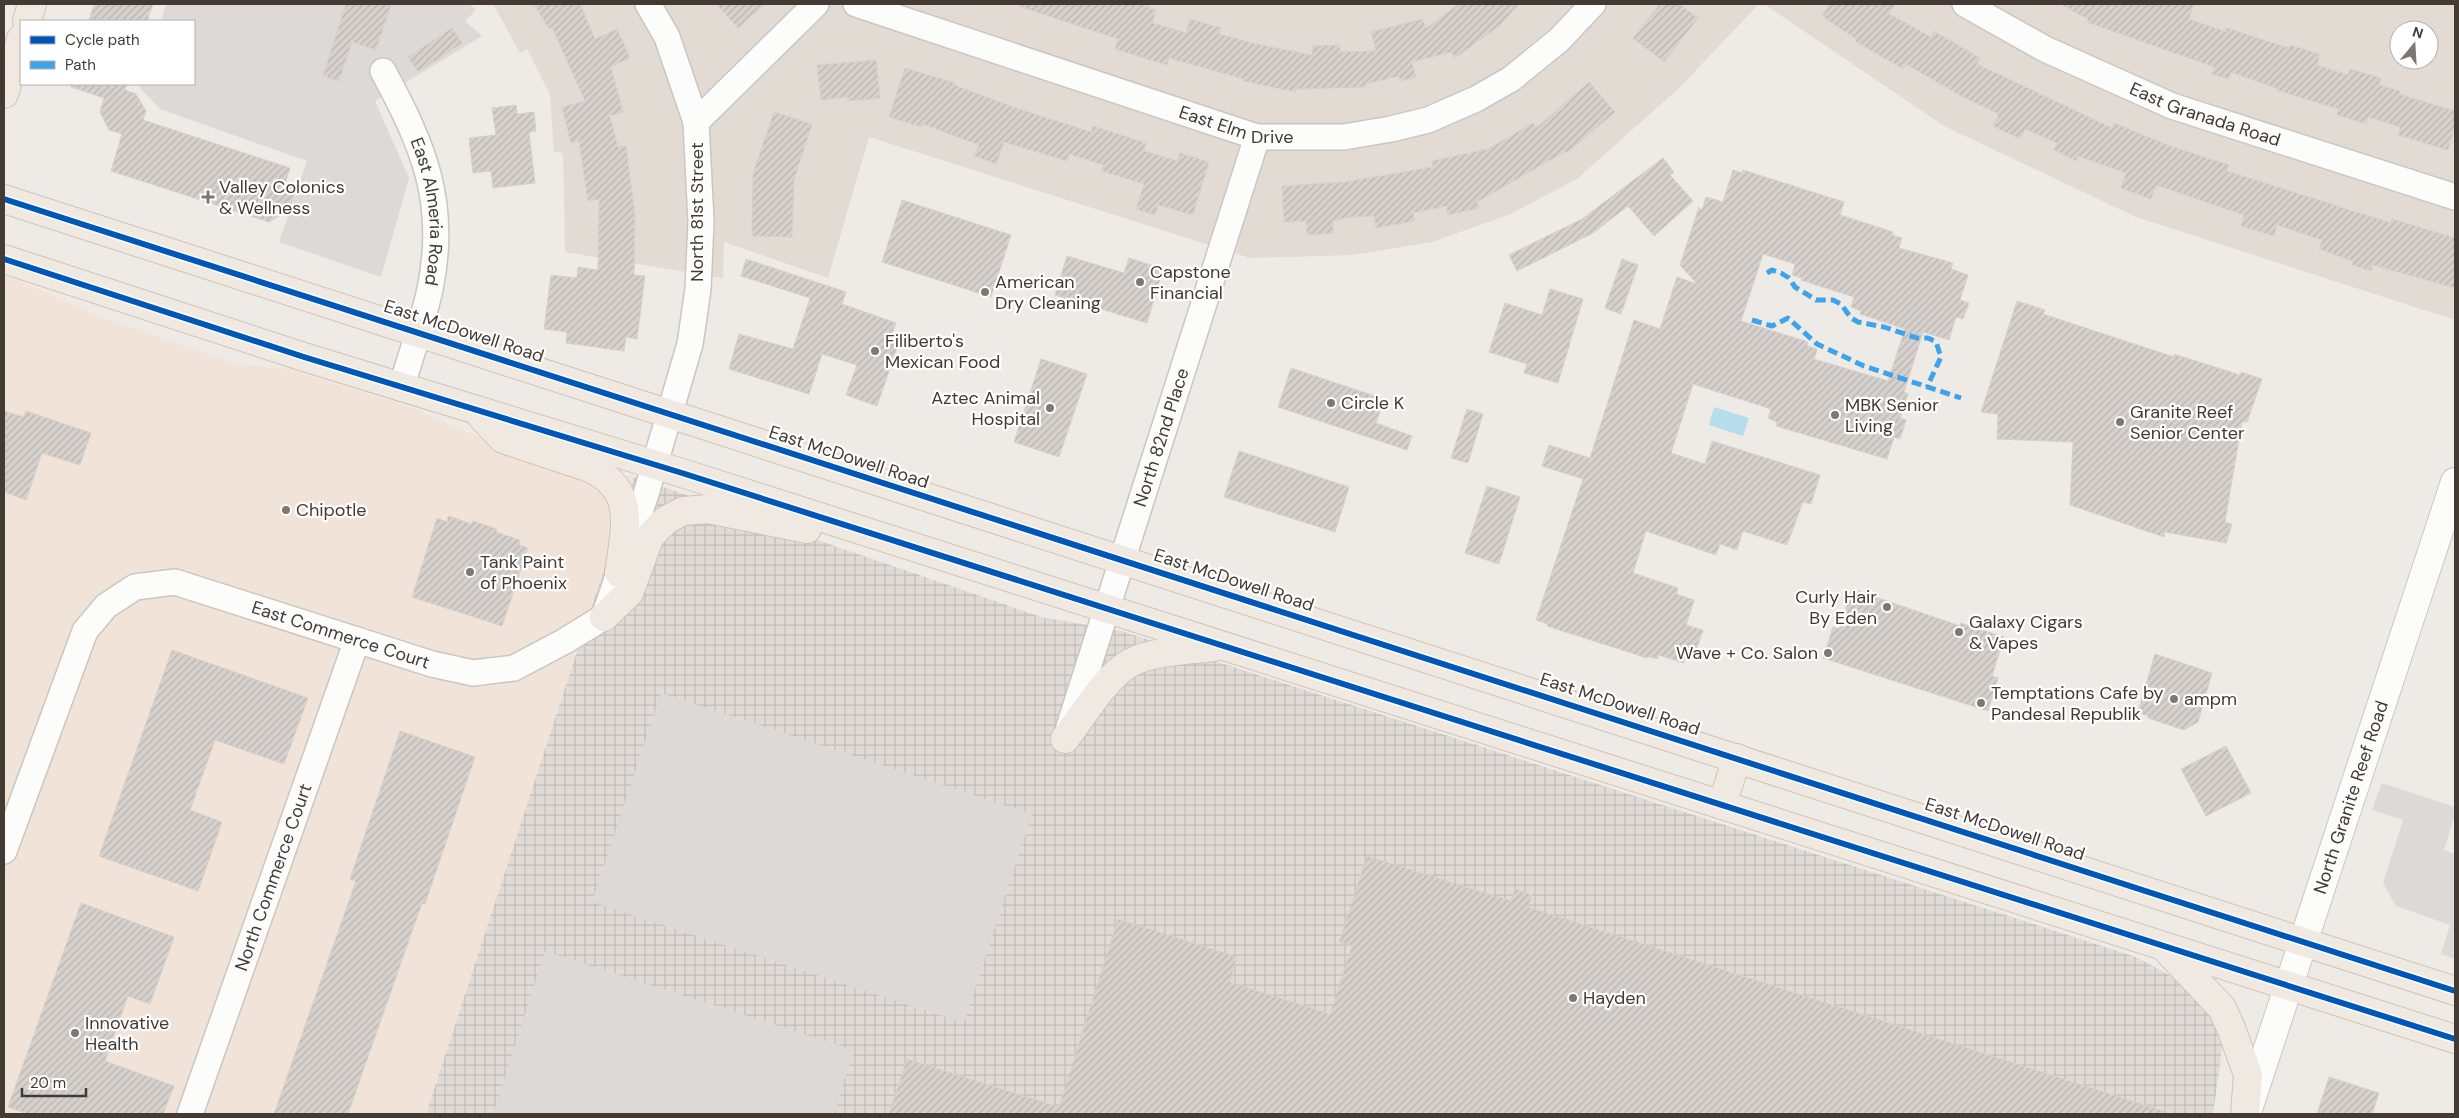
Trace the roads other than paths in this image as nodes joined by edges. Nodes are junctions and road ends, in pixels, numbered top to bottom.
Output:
1 (32, 4) edge
2 (648, 4) edge
3 (816, 4) edge
4 (856, 4) edge
5 (1593, 4) edge
6 (1965, 4) edge
7 (27, 20) edge
8 (20, 42) edge
9 (383, 71) dead end
10 (4, 94) edge
11 (696, 122) junction
12 (1257, 137) junction
13 (2455, 197) edge
14 (4, 199) edge
15 (4, 259) edge
16 (417, 332) junction
17 (402, 388) junction
18 (476, 410) junction
19 (670, 415) junction
20 (655, 464) junction
21 (2455, 482) edge
22 (931, 553) junction
23 (1123, 561) junction
24 (619, 573) junction
25 (1108, 610) junction
26 (604, 617) junction
27 (358, 640) junction
28 (1222, 646) junction
29 (1065, 739) joint
30 (1737, 758) junction
31 (1722, 805) junction
32 (4, 850) edge
33 (2304, 942) junction
34 (2163, 946) junction
35 (2290, 986) junction
36 (2455, 991) edge
37 (2455, 1039) edge
38 (190, 1114) edge
39 (2246, 1114) edge

1 - 7 main road
2 - 11 street
3 - 11 street, North 81st Street
4 - 12 street, East Elm Drive
5 - 12 street, East Elm Drive
6 - 13 street, East Granada Road
8 - 10 main road
9 - 16 street, East Almeria Road
11 - 19 street, North 81st Street
12 - 23 street, North 82nd Place
14 - 16 main road, East McDowell Road
15 - 17 main road
16 - 17 street, East Almeria Road
16 - 19 main road, East McDowell Road
17 - 18 main road
18 - 20 main road
18 - 24 main road
19 - 20 street, North 81st Street
19 - 23 main road, East McDowell Road
20 - 22 main road
20 - 24 street
21 - 33 street, North Granite Reef Road
22 - 25 main road
22 - 26 main road
23 - 25 street, North 82nd Place
23 - 30 main road, East McDowell Road
24 - 26 street
25 - 28 main road
25 - 29 street, North 82nd Place
26 - 27 street, East Commerce Court
27 - 32 street, East Commerce Court
27 - 38 street, North Commerce Court
28 - 29 main road
28 - 31 main road
30 - 31 main road
30 - 33 main road, East McDowell Road
31 - 34 main road
33 - 35 street, North Granite Reef Road
33 - 36 main road, East McDowell Road
34 - 35 main road
34 - 39 main road
35 - 37 main road
35 - 39 street, North Granite Reef Road

